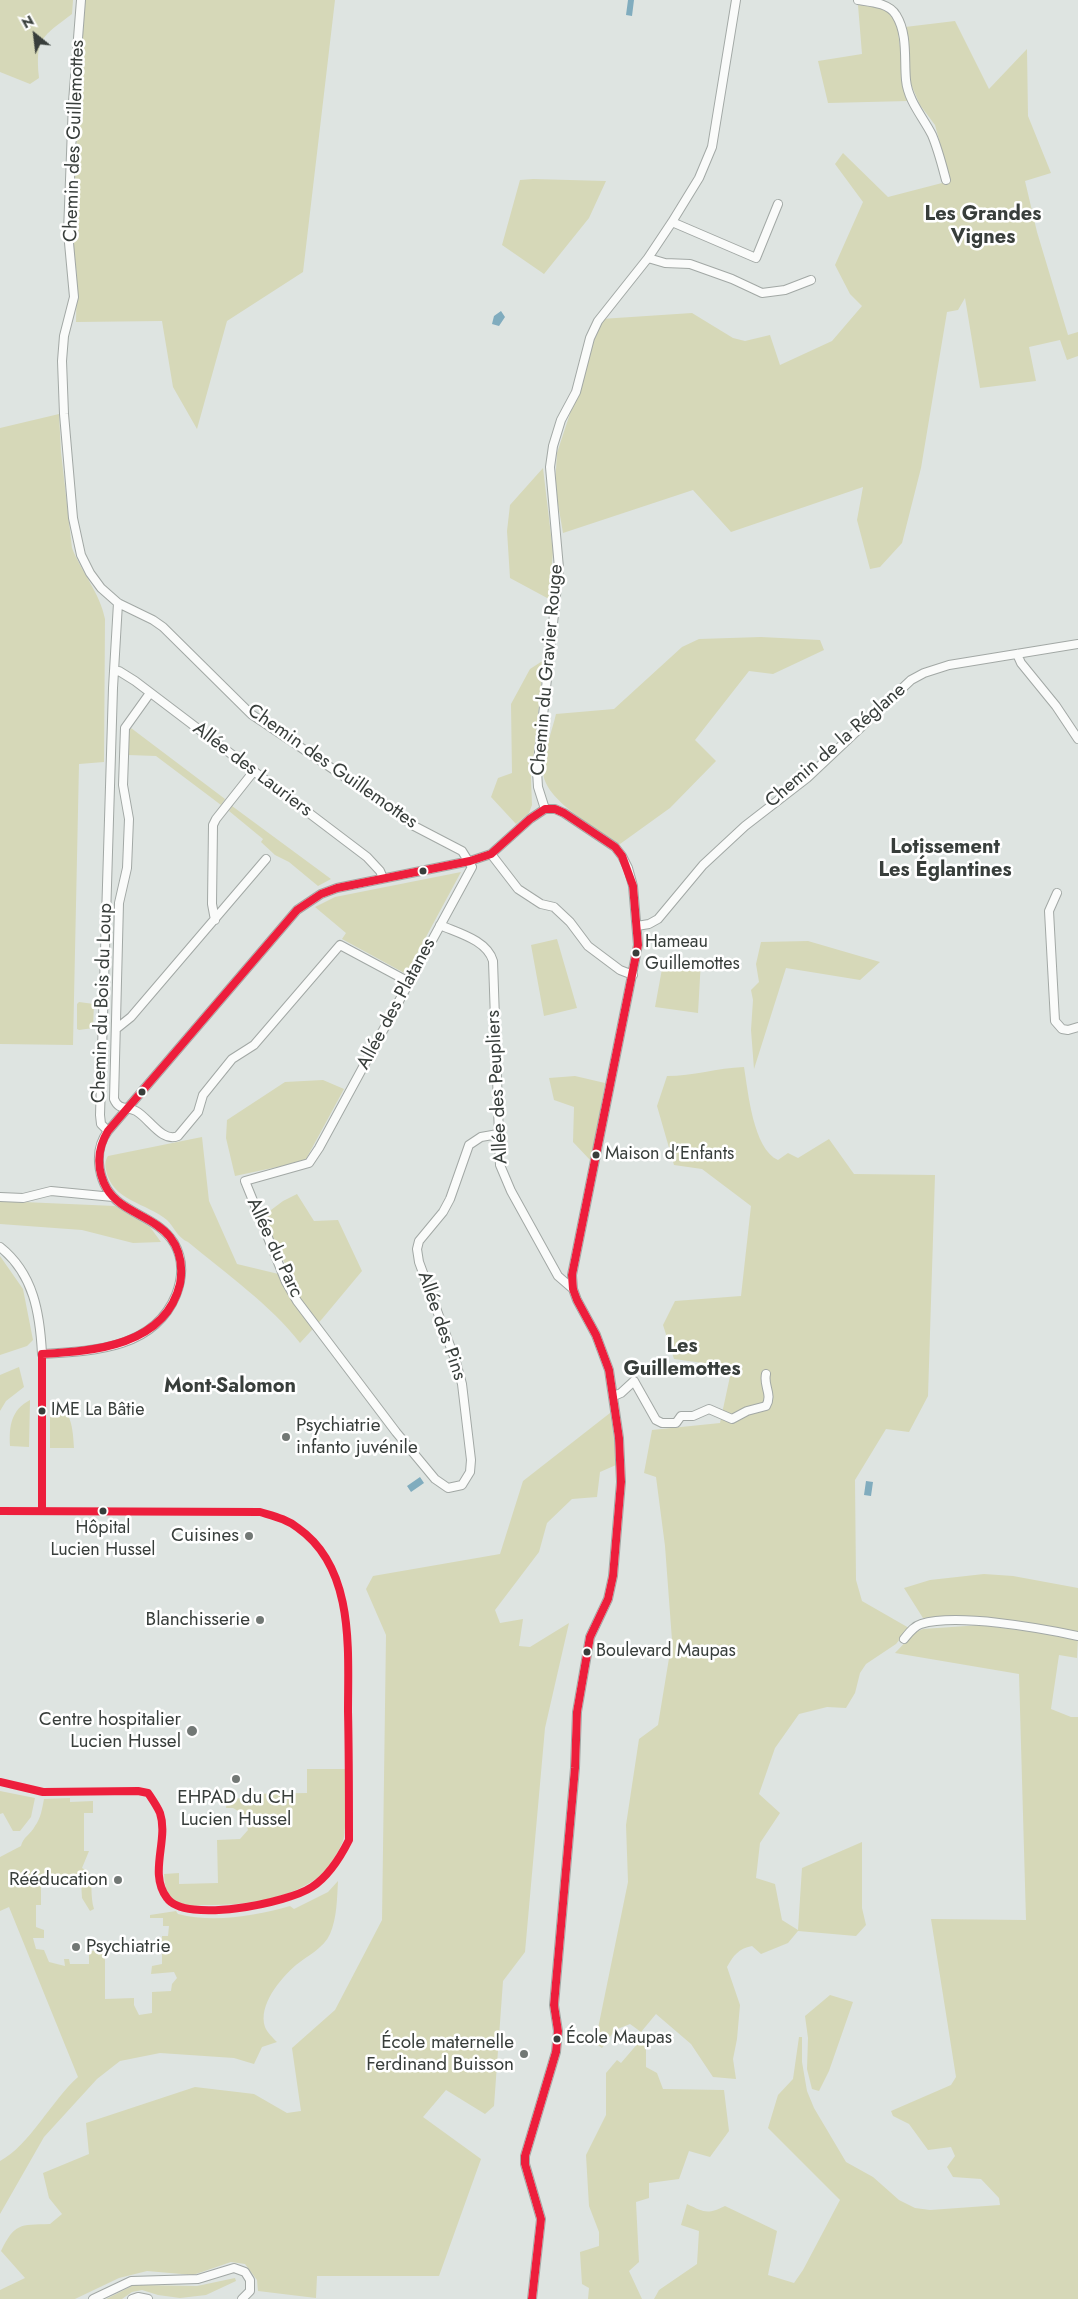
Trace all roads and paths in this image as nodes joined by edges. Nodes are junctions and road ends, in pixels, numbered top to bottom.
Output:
1 (81, 0) edge
2 (736, 0) edge
3 (858, 0) edge
4 (946, 180) dead end
5 (778, 204) dead end
6 (672, 222) junction
7 (648, 258) junction
8 (811, 280) dead end
9 (118, 603) junction
10 (1078, 644) edge
11 (1017, 654) junction
12 (114, 672) junction
13 (150, 693) junction
14 (1078, 739) edge
15 (254, 771) junction
16 (545, 809) junction
17 (491, 854) junction
18 (266, 859) dead end
19 (470, 860) junction
20 (382, 878) junction
21 (1057, 893) dead end
22 (215, 920) junction
23 (440, 925) junction
24 (637, 926) junction
25 (633, 975) junction
26 (409, 982) junction
27 (1078, 1027) edge
28 (116, 1029) junction
29 (127, 1110) junction
30 (108, 1131) junction
31 (498, 1134) junction
32 (319, 1148) joint
33 (0, 1197) edge
34 (113, 1197) junction
35 (0, 1247) edge
36 (573, 1290) junction
37 (322, 1333) joint
38 (766, 1374) dead end
39 (614, 1396) junction
40 (1078, 1636) edge
41 (904, 1639) dead end
42 (93, 2299) edge
43 (132, 2299) edge
44 (148, 2299) edge
45 (242, 2299) edge
46 (532, 2299) edge

1 - 9 street, Chemin des Guillemottes
2 - 6 street, Chemin du Gravier Rouge
3 - 4 street
5 - 6 street
6 - 7 street, Chemin du Gravier Rouge
7 - 8 street
7 - 16 street, Chemin du Gravier Rouge
9 - 12 street, Chemin du Bois du Loup
9 - 19 street, Chemin des Guillemottes
10 - 11 street, Chemin de la Réglane
11 - 14 street
11 - 24 street, Chemin de la Réglane
12 - 13 street, Allée des Lauriers
12 - 30 street, Chemin du Bois du Loup
13 - 15 street, Allée des Lauriers
13 - 28 street
15 - 20 street, Allée des Lauriers
15 - 22 street
16 - 17 street
16 - 24 street
17 - 19 street
17 - 25 street
18 - 22 street
19 - 20 street
19 - 23 street, Allée des Platanes
20 - 29 street
21 - 27 street
22 - 28 street
23 - 26 street, Allée des Platanes
23 - 31 street, Allée des Peupliers
24 - 25 street
25 - 36 street
26 - 29 street
26 - 32 street, Allée des Platanes
28 - 29 street
29 - 30 street
30 - 34 street, Chemin du Bois du Loup
31 - 36 street, Allée des Peupliers
31 - 37 street, Allée des Pins
32 - 37 street, Allée du Parc
33 - 34 street
34 - 35 street, Chemin du Bois du Loup
36 - 39 street
38 - 39 street
39 - 46 street
40 - 41 street
42 - 45 street
43 - 44 street

